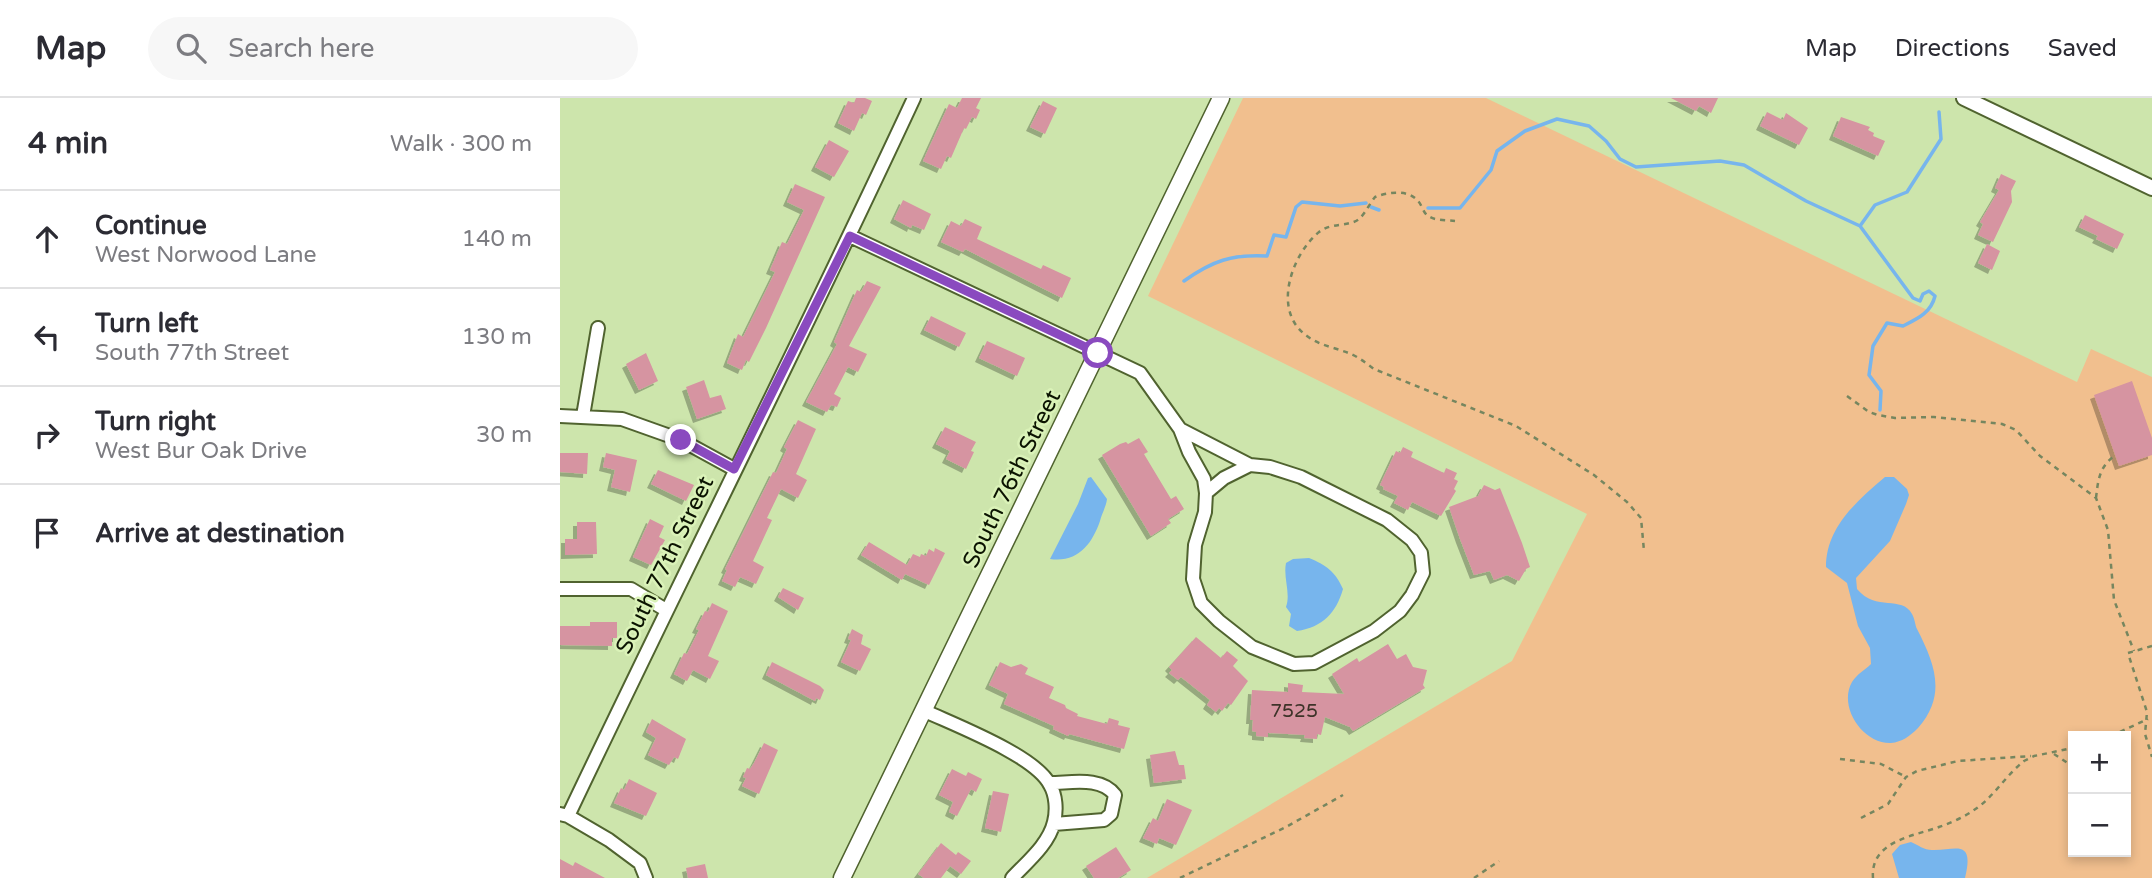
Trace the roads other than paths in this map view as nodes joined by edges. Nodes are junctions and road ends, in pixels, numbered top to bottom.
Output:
1 (914, 98) edge
2 (1221, 98) edge
3 (1965, 98) edge
4 (2152, 188) edge
5 (850, 236) junction
6 (598, 328) dead end
7 (1098, 353) junction
8 (560, 416) edge
9 (583, 416) junction
10 (1180, 429) junction
11 (1251, 465) junction
12 (734, 469) junction
13 (1206, 493) junction
14 (560, 589) edge
15 (666, 610) junction
16 (925, 711) junction
17 (1050, 783) junction
18 (564, 815) edge
19 (1054, 824) junction
20 (646, 878) edge
21 (842, 878) edge
22 (1012, 878) edge

1 - 5 street, South 77th Street
2 - 7 main road, South 76th Street
3 - 4 street
5 - 7 street
5 - 12 street, South 77th Street
6 - 9 street
7 - 10 street
7 - 16 main road, South 76th Street
8 - 9 street
9 - 12 street
10 - 11 street
10 - 13 street
11 - 13 street
11 - 13 street
12 - 15 street, South 77th Street
14 - 15 street
15 - 18 street, South 77th Street
16 - 17 street
16 - 21 main road, South 76th Street
17 - 19 street
17 - 19 street
18 - 20 street
19 - 22 street

